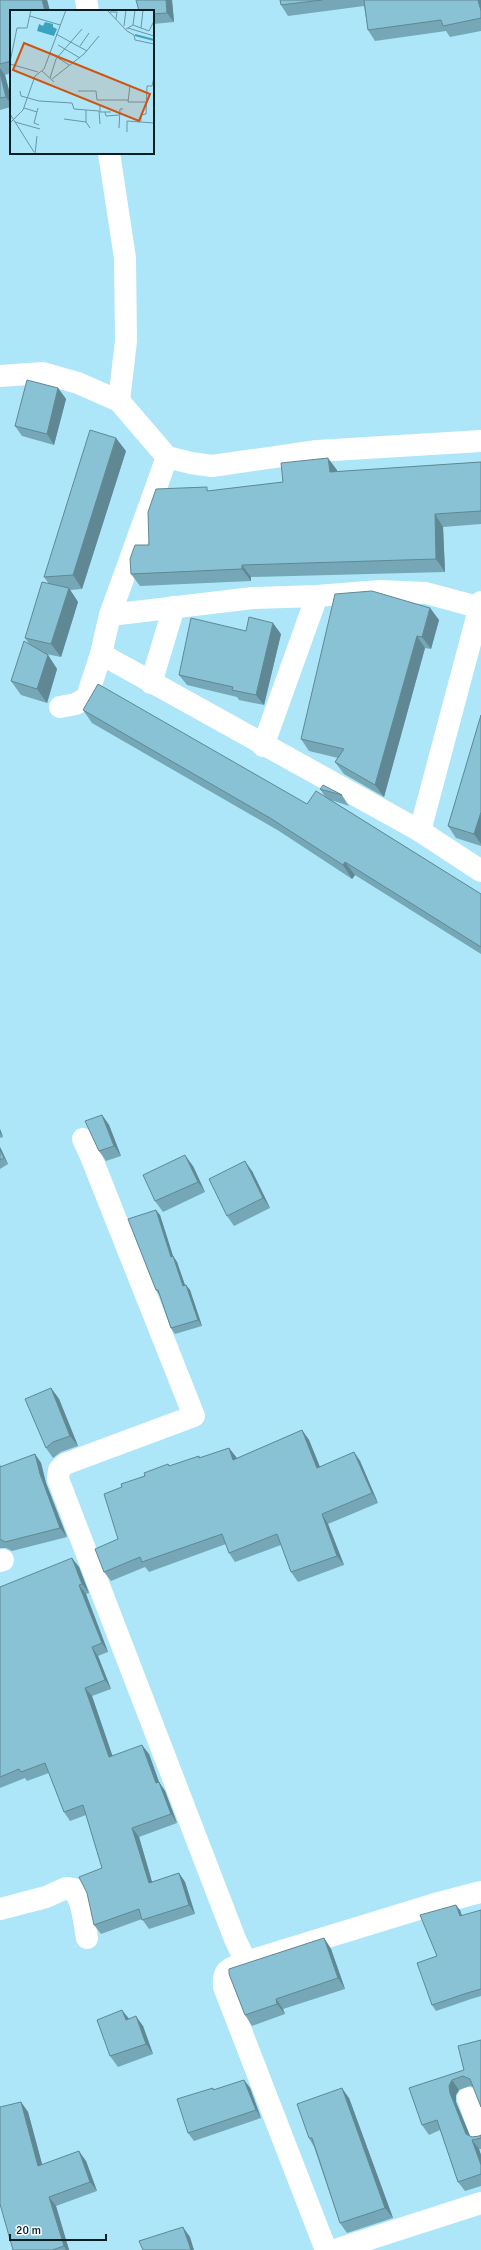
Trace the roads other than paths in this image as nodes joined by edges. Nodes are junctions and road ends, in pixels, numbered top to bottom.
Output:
1 (86, 0) edge
2 (88, 10) edge
3 (109, 154) edge
4 (0, 376) edge
5 (120, 401) junction
6 (481, 441) edge
7 (167, 457) junction
8 (317, 596) junction
9 (481, 606) edge
10 (174, 607) junction
11 (110, 615) junction
12 (101, 654) junction
13 (151, 682) junction
14 (60, 707) dead end
15 (263, 746) junction
16 (420, 831) junction
17 (481, 871) edge
18 (83, 1139) dead end
19 (481, 1892) edge
20 (0, 1910) edge
21 (87, 1938) dead end
22 (246, 1962) junction
23 (468, 2098) dead end
24 (481, 2134) edge
25 (481, 2203) edge
26 (326, 2250) edge
27 (335, 2250) edge

1 - 2 street
3 - 5 street
4 - 5 street
5 - 7 street
6 - 7 street
7 - 11 street
8 - 9 street
8 - 10 street
8 - 15 street
9 - 16 street
10 - 11 street
10 - 13 street
11 - 12 street
12 - 13 street
12 - 14 street
13 - 15 street
15 - 16 street
16 - 17 street
18 - 22 street
19 - 22 street
20 - 21 street
22 - 26 street
23 - 24 street
25 - 27 street

